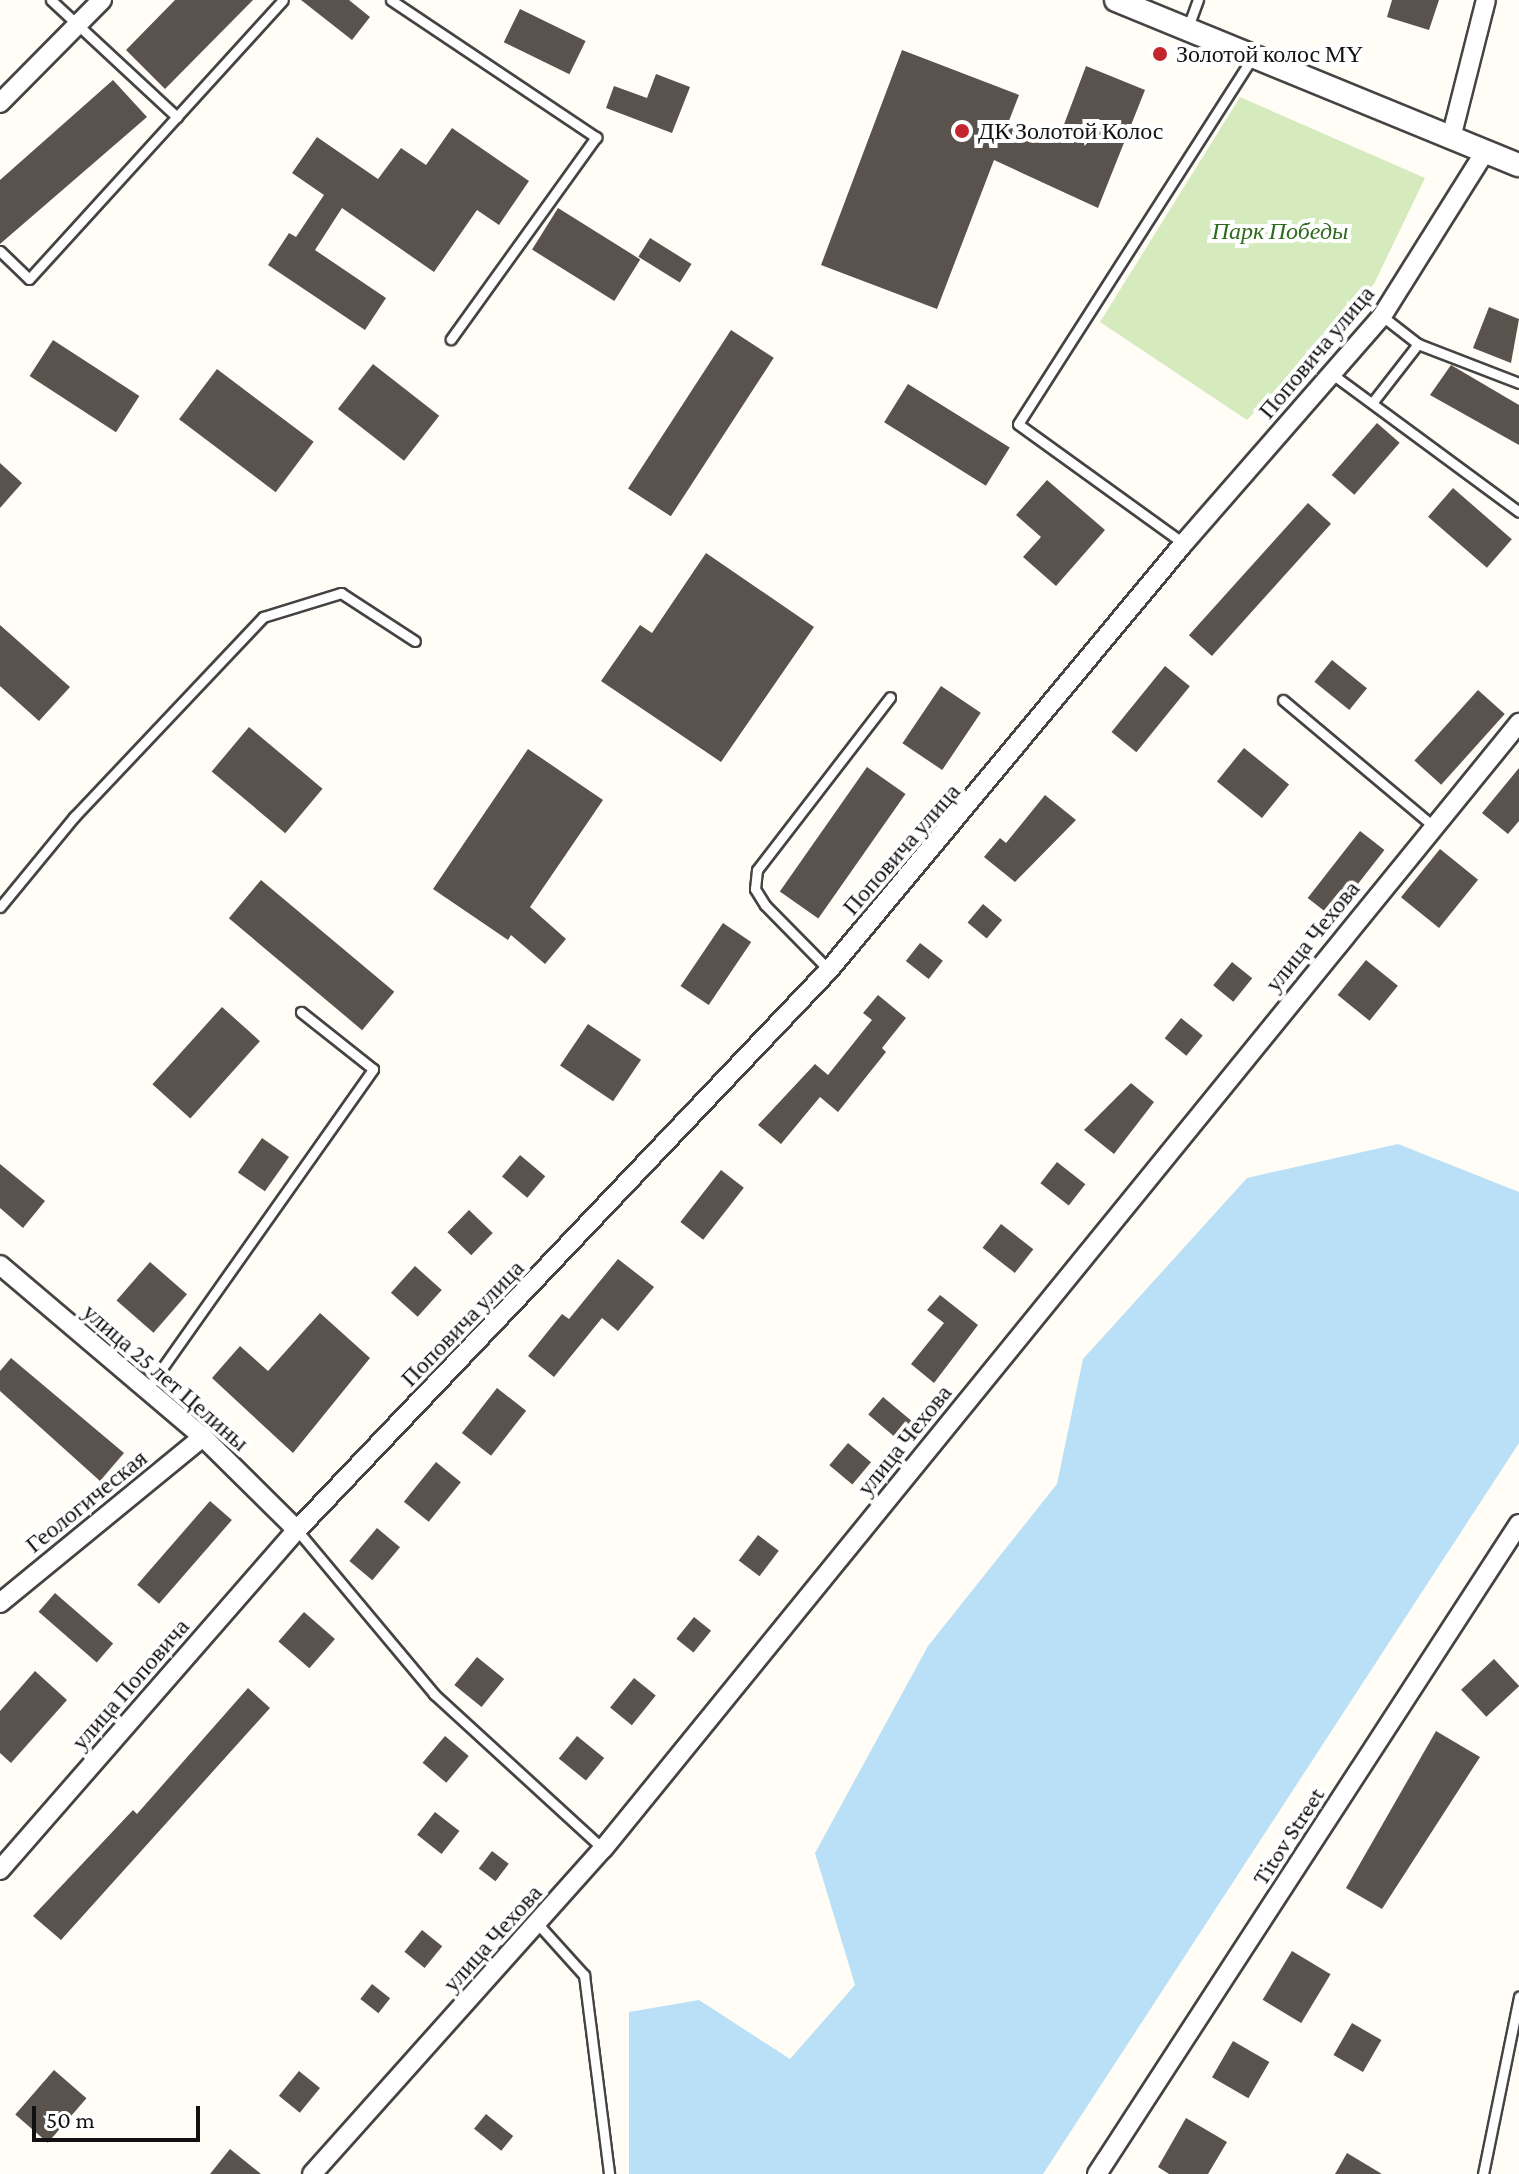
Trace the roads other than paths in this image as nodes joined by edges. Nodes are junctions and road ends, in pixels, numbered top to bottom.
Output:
1 (51, 0) edge
2 (102, 0) edge
3 (283, 0) edge
4 (391, 0) edge
5 (1116, 0) edge
6 (1198, 0) edge
7 (1486, 0) edge
8 (79, 22) junction
9 (1187, 29) junction
10 (1253, 57) junction
11 (0, 103) edge
12 (177, 117) junction
13 (1451, 138) junction
14 (1485, 152) junction
15 (1519, 165) edge
16 (0, 251) edge
17 (1382, 316) junction
18 (451, 339) dead end
19 (1418, 344) junction
20 (1332, 374) junction
21 (1519, 383) edge
22 (1372, 403) junction
23 (1519, 512) edge
24 (1184, 543) junction
25 (415, 641) dead end
26 (890, 697) dead end
27 (1283, 700) dead end
28 (1519, 723) edge
29 (1432, 825) junction
30 (0, 907) edge
31 (829, 970) junction
32 (301, 1012) dead end
33 (0, 1265) edge
34 (146, 1391) junction
35 (203, 1437) junction
36 (1519, 1524) edge
37 (297, 1530) junction
38 (0, 1603) edge
39 (603, 1849) junction
40 (0, 1870) edge
41 (538, 1924) junction
42 (1519, 1997) edge
43 (312, 2174) edge
44 (609, 2174) edge
45 (1097, 2174) edge
46 (1483, 2174) edge

1 - 8 lane
2 - 8 street
3 - 12 lane
4 - 18 lane
5 - 9 street
6 - 9 lane
7 - 13 street
8 - 11 street
8 - 12 lane
9 - 10 street
10 - 13 street
10 - 24 lane
12 - 16 lane
13 - 14 street
14 - 15 street
14 - 17 street, Поповича улица
17 - 19 lane
17 - 20 street, Поповича улица
19 - 21 lane
19 - 22 lane
20 - 22 lane
20 - 24 street, Поповича улица
22 - 23 lane
24 - 31 street, Поповича улица
25 - 30 lane
26 - 31 lane
27 - 29 lane
28 - 29 street, улица Чехова
29 - 39 street, улица Чехова
31 - 37 street, Поповича улица
32 - 34 lane
33 - 34 street, улица 25 лет Целины
34 - 35 street, улица 25 лет Целины
35 - 37 street, улица 25 лет Целины
35 - 38 street, Геологическая
36 - 45 street, Titov Street
37 - 39 lane
37 - 40 street, улица Поповича
39 - 41 street, улица Чехова
41 - 43 street, улица Чехова
41 - 44 lane
42 - 46 lane

